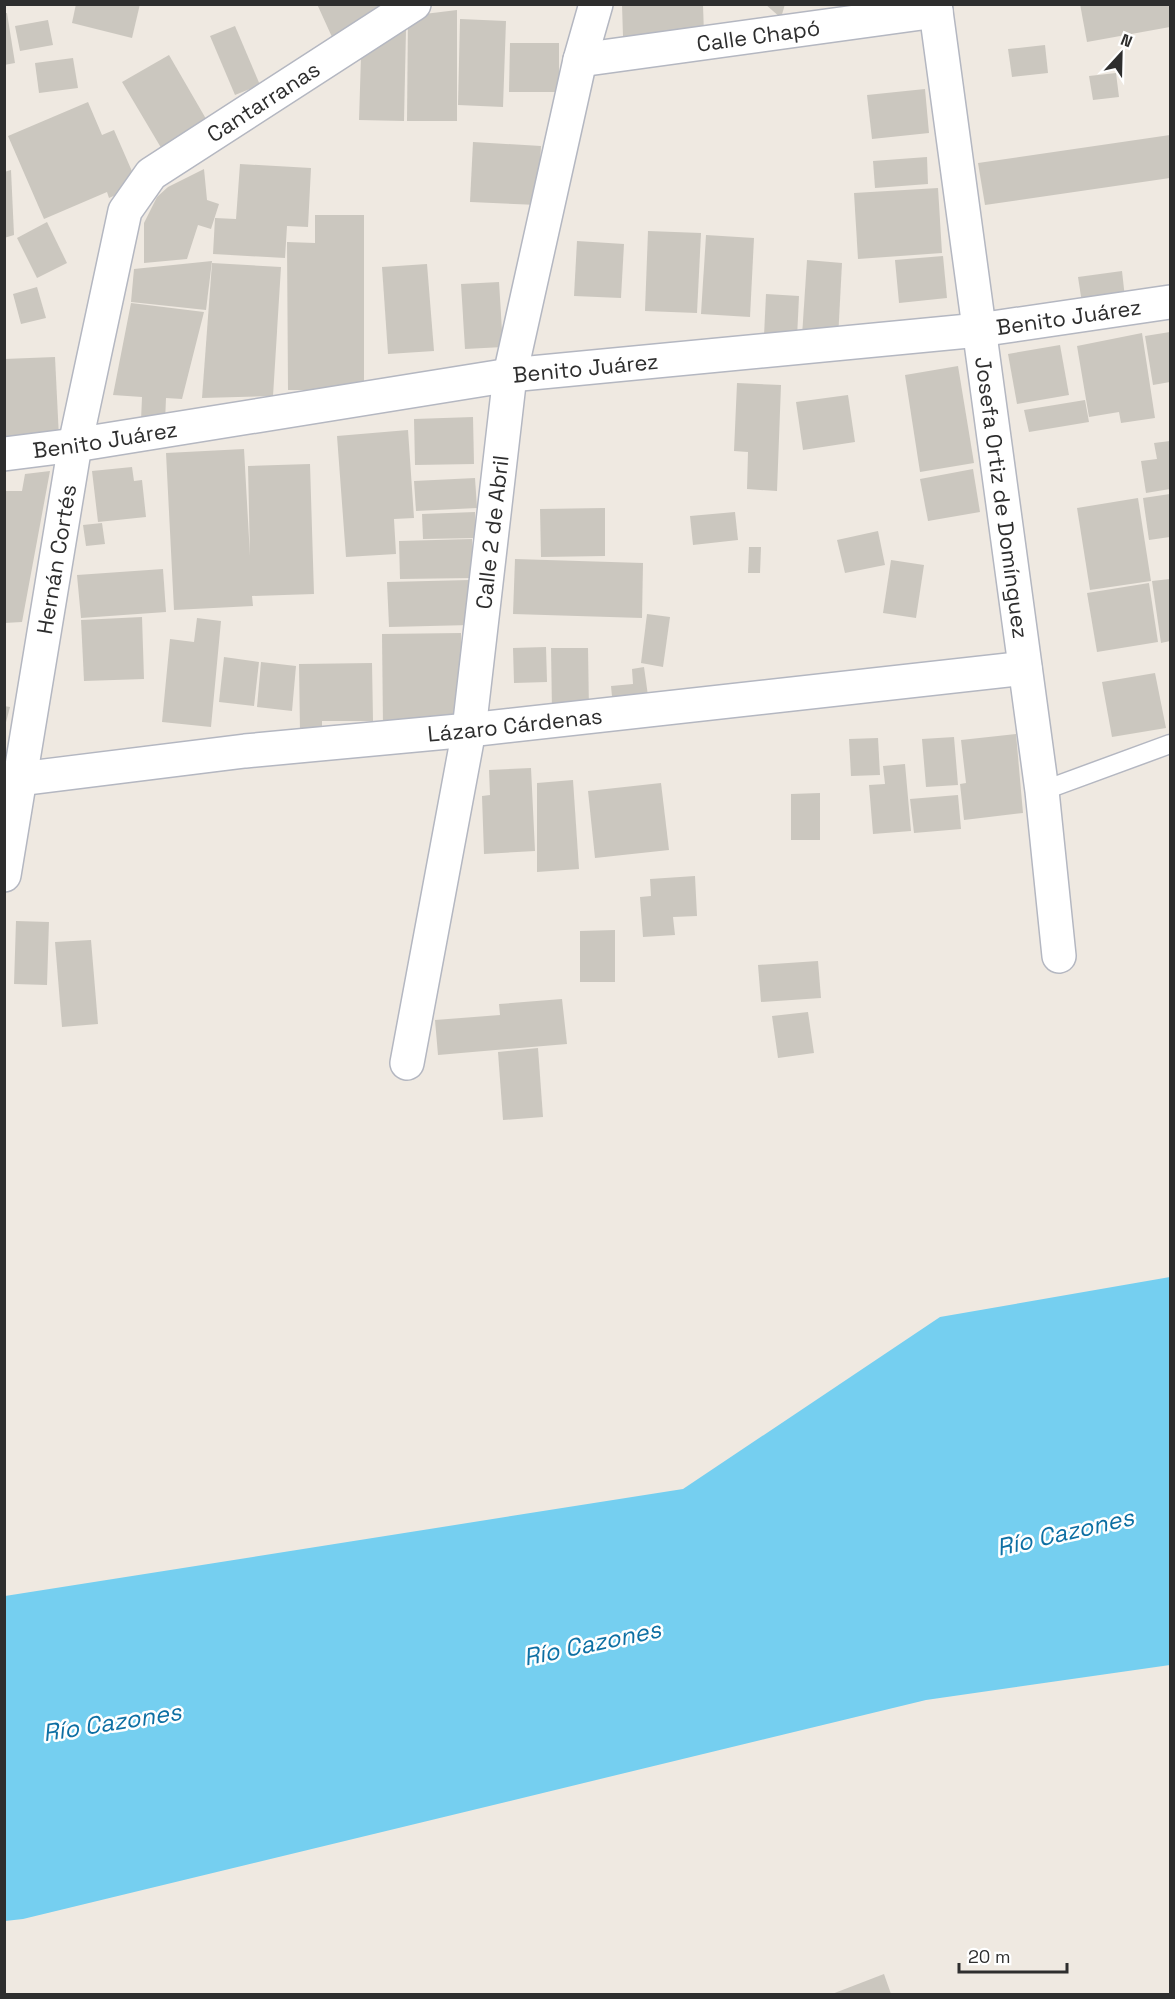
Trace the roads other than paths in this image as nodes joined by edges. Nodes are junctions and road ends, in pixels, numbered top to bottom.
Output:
1 (414, 4) edge
2 (596, 4) edge
3 (935, 8) edge
4 (580, 60) junction
5 (125, 211) joint
6 (1170, 302) edge
7 (979, 330) junction
8 (510, 375) junction
9 (75, 445) junction
10 (4, 454) edge
11 (1025, 668) junction
12 (469, 730) junction
13 (1170, 744) edge
14 (12, 780) edge
15 (1042, 791) junction
16 (4, 875) edge
17 (1059, 956) dead end
18 (407, 1063) dead end

1 - 5 street, Cantarranas
2 - 4 street, Calle 2 de Abril
3 - 4 street, Calle Chapó
3 - 7 street, Josefa Ortiz de Domínguez
4 - 8 street, Calle 2 de Abril
5 - 9 street, Hernán Cortés
6 - 7 street, Benito Juárez
7 - 8 street, Benito Juárez
7 - 11 street, Josefa Ortiz de Domínguez
8 - 9 street, Benito Juárez
8 - 12 street, Calle 2 de Abril
9 - 10 street, Benito Juárez
9 - 14 street, Hernán Cortés
11 - 12 street, Lázaro Cárdenas
11 - 15 street, Josefa Ortiz de Domínguez
12 - 14 street, Lázaro Cárdenas
12 - 18 street, Calle 2 de Abril
13 - 15 lane
14 - 16 street, Hernán Cortés
15 - 17 street, Josefa Ortiz de Domínguez

